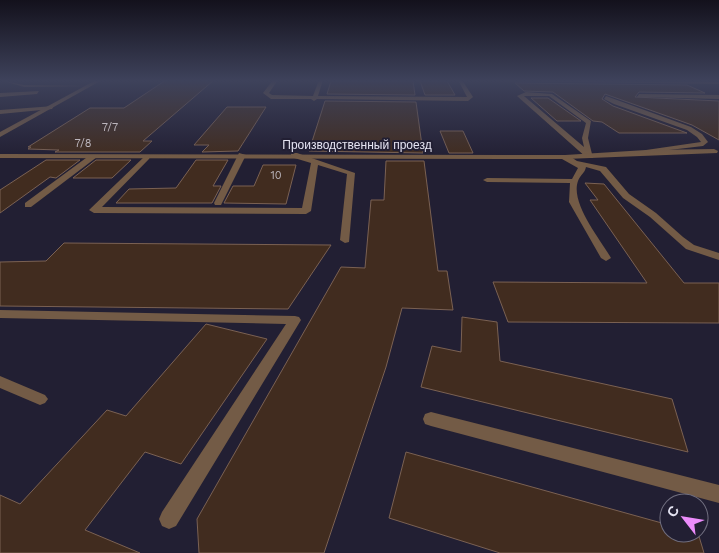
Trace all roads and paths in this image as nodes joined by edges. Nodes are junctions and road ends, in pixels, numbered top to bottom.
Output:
1 (532, 106) edge
2 (566, 106) edge
3 (621, 106) edge
4 (52, 107) joint
5 (0, 112) edge
6 (0, 135) edge
7 (703, 144) junction
8 (717, 151) edge
9 (646, 152) junction
10 (294, 155) junction
11 (0, 156) edge
12 (242, 156) junction
13 (590, 156) junction
14 (93, 157) junction
15 (146, 157) junction
16 (565, 157) junction
17 (315, 163) junction
18 (578, 163) junction
19 (487, 180) dead end
20 (574, 181) junction
21 (218, 203) dead end
22 (28, 205) dead end
23 (345, 240) dead end
24 (719, 257) edge
25 (606, 258) dead end
26 (0, 314) edge
27 (0, 382) edge
28 (40, 399) dead end
29 (431, 419) dead end
30 (719, 494) edge
31 (169, 519) dead end

1 - 13 lane
2 - 13 lane
3 - 7 lane
4 - 5 lane
4 - 6 street
7 - 8 lane
7 - 9 lane
8 - 9 street, Производственный проезд
9 - 13 street, Производственный проезд
10 - 12 street, Производственный проезд
10 - 16 street, Производственный проезд
10 - 17 lane
11 - 14 street, Производственный проезд
12 - 15 street, Производственный проезд
12 - 21 lane
13 - 16 street, Производственный проезд
14 - 15 street, Производственный проезд
14 - 22 lane
15 - 17 lane
16 - 18 lane
17 - 23 lane
18 - 20 lane
18 - 24 lane
19 - 20 lane
20 - 25 lane
26 - 31 lane
27 - 28 lane
29 - 30 lane

